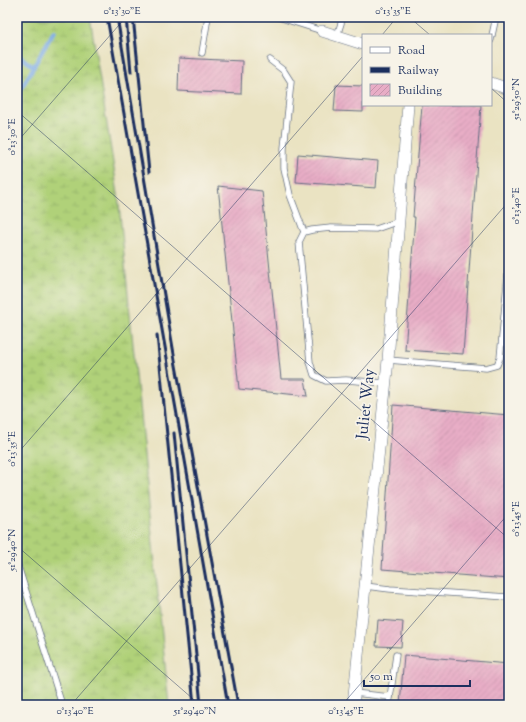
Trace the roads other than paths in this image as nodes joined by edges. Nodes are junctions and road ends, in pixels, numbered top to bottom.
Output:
1 (208, 17) edge
2 (278, 17) edge
3 (343, 17) edge
4 (496, 17) edge
5 (322, 31) joint
6 (492, 35) edge
7 (337, 36) junction
8 (362, 44) edge
9 (202, 53) dead end
10 (270, 60) dead end
11 (492, 83) edge
12 (509, 89) edge
13 (408, 106) edge
14 (399, 221) junction
15 (304, 232) junction
16 (509, 263) edge
17 (388, 360) junction
18 (385, 383) junction
19 (17, 563) edge
20 (365, 586) junction
21 (507, 597) dead end
22 (396, 655) dead end
23 (354, 693) junction
24 (390, 696) junction
25 (62, 705) edge
26 (353, 705) edge
27 (389, 705) edge

1 - 9 lane
2 - 5 lane
3 - 7 lane
4 - 6 lane
5 - 7 street
7 - 8 street
10 - 15 lane
11 - 12 street
13 - 14 street, Juliet Way
14 - 15 lane
14 - 17 street, Juliet Way
15 - 18 lane
16 - 17 lane
17 - 18 street, Juliet Way
18 - 20 street, Juliet Way
19 - 25 lane
20 - 21 lane
20 - 23 street, Juliet Way
22 - 24 lane
23 - 24 lane
23 - 26 street, Juliet Way
24 - 27 lane

